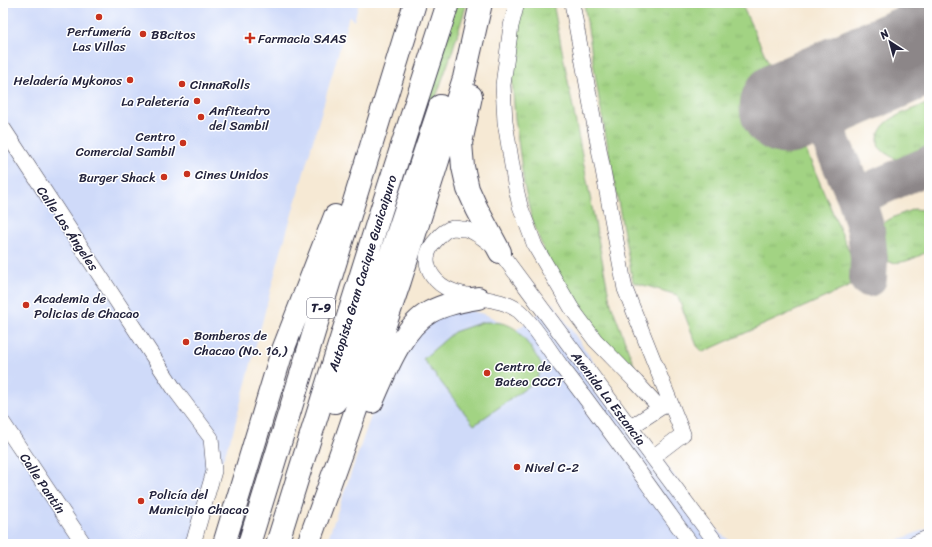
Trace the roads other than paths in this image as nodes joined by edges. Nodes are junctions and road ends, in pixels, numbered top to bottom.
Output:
1 (415, 3) edge
2 (448, 3) edge
3 (481, 3) edge
4 (516, 3) edge
5 (572, 3) edge
6 (472, 37) junction
7 (393, 72) junction
8 (3, 128) edge
9 (500, 252) junction
10 (478, 298) junction
11 (3, 423) edge
12 (631, 427) junction
13 (312, 436) junction
14 (347, 436) junction
15 (653, 457) junction
16 (929, 538) edge
17 (84, 544) edge
18 (192, 544) edge
19 (224, 544) edge
20 (249, 544) edge
21 (277, 544) edge
22 (308, 544) edge
23 (691, 544) edge
24 (717, 544) edge
25 (914, 544) edge

1 - 7 highway, T-9
2 - 13 highway, Autopista Gran Cacique Guaicaipuro / T-9
3 - 6 highway
4 - 12 street
5 - 15 street
6 - 9 highway
6 - 13 highway
6 - 14 highway
7 - 19 highway
7 - 20 highway, T-9
8 - 18 street, Calle Los Ángeles
9 - 10 street, Avenida La Estancia
9 - 12 street, Avenida La Estancia
10 - 14 highway
10 - 23 street, Avenida La Estancia
11 - 17 street, Calle Pantín
12 - 15 street, Avenida La Estancia
13 - 21 highway, Autopista Gran Cacique Guaicaipuro / T-9
14 - 22 highway
15 - 24 street, Avenida La Estancia
16 - 25 street

